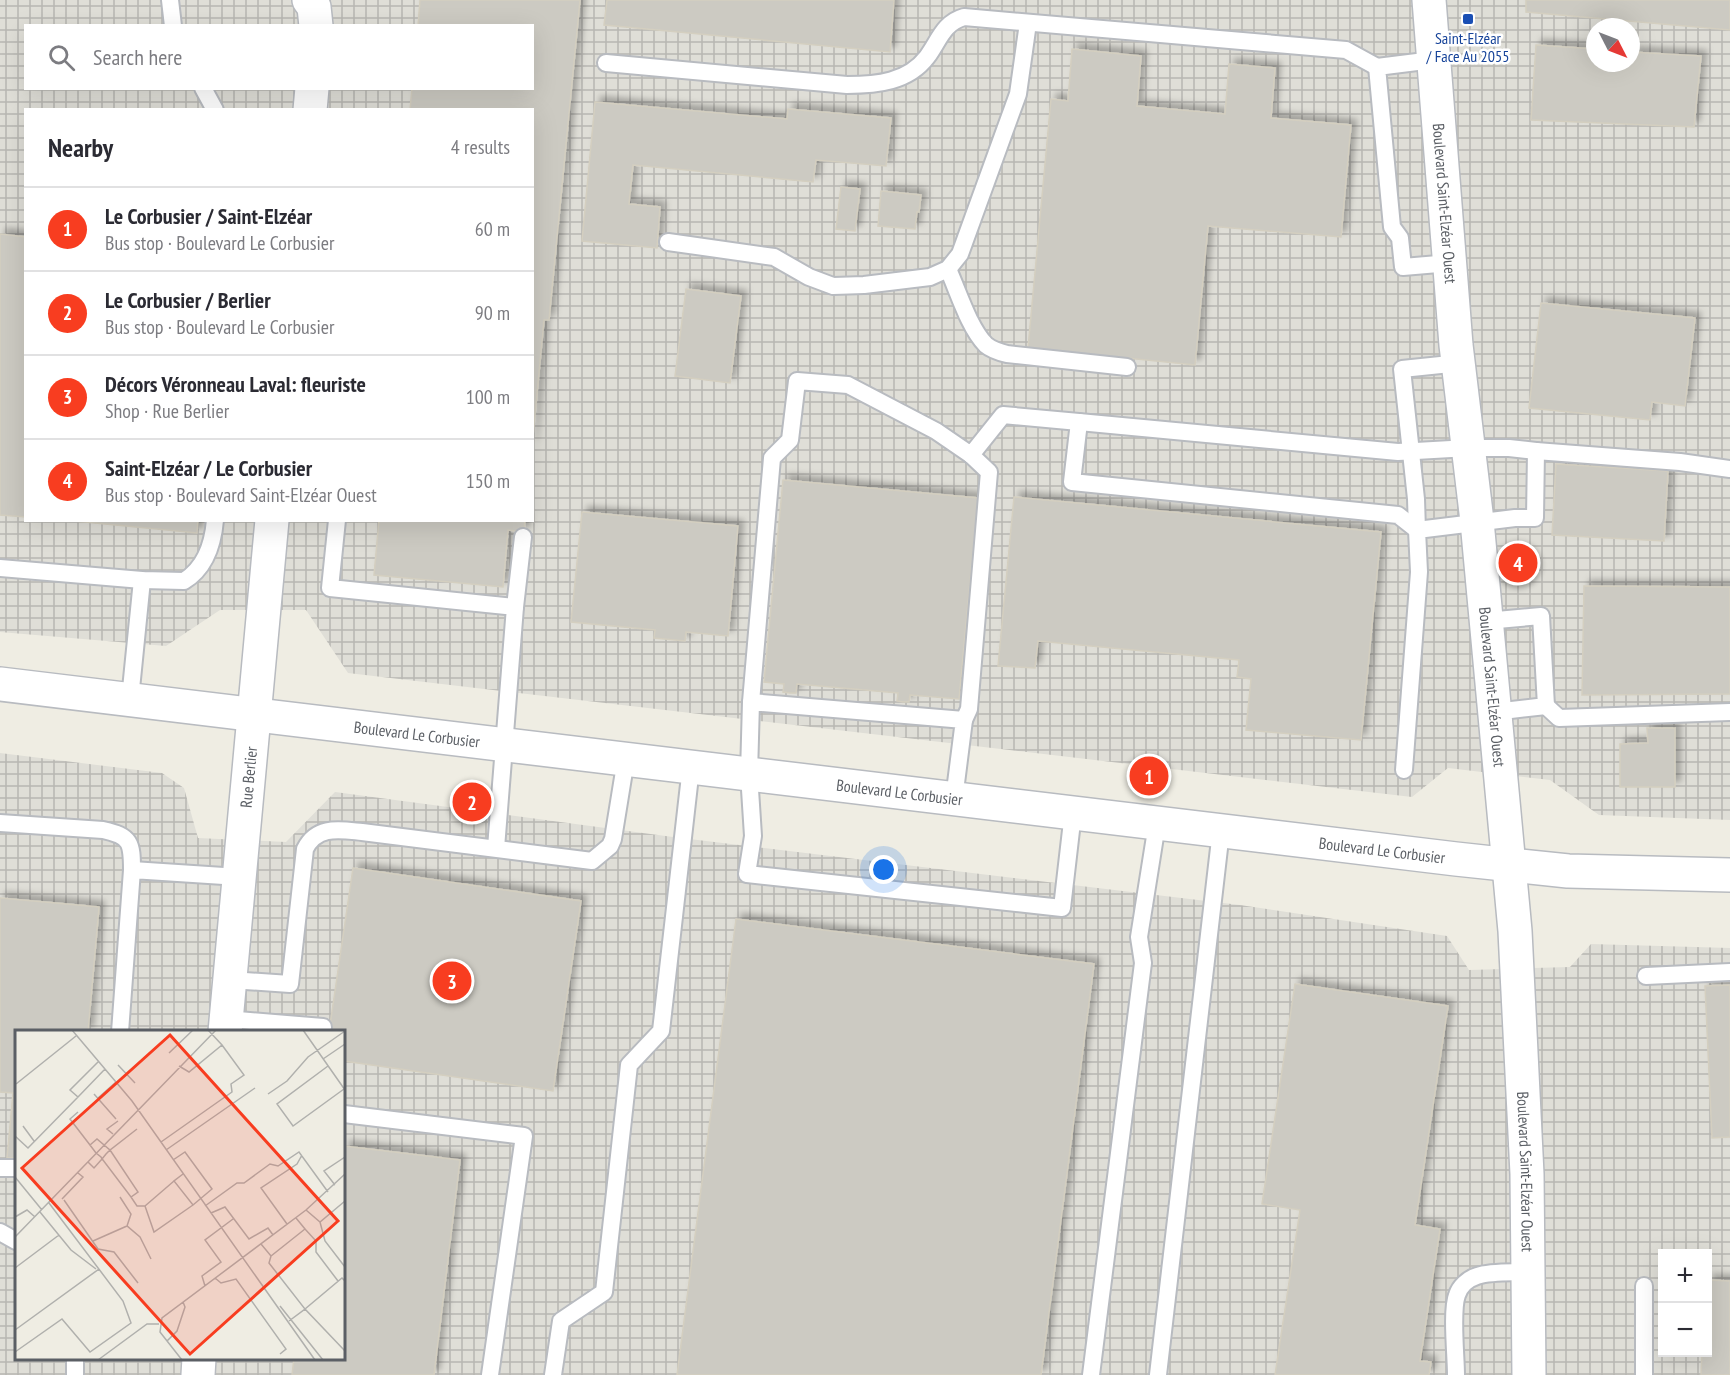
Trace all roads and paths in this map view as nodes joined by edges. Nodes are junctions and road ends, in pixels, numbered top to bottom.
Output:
1 (170, 0) edge
2 (309, 0) edge
3 (1429, 0) edge
4 (1028, 22) junction
5 (173, 24) edge
6 (316, 24) edge
7 (1433, 60) junction
8 (606, 63) dead end
9 (1377, 67) junction
10 (204, 90) edge
11 (312, 90) edge
12 (214, 108) edge
13 (310, 108) edge
14 (668, 242) dead end
15 (1450, 263) junction
16 (948, 269) junction
17 (1460, 363) junction
18 (1127, 367) dead end
19 (1079, 422) junction
20 (1469, 448) junction
21 (1536, 451) junction
22 (1410, 452) junction
23 (971, 455) junction
24 (1730, 469) edge
25 (1477, 521) junction
26 (215, 522) edge
27 (272, 522) edge
28 (337, 522) edge
29 (1417, 530) junction
30 (523, 537) dead end
31 (0, 568) edge
32 (142, 580) junction
33 (515, 607) junction
34 (1486, 621) junction
35 (0, 684) edge
36 (0, 691) edge
37 (71, 693) junction
38 (130, 699) junction
39 (751, 702) junction
40 (1546, 706) junction
41 (1730, 711) edge
42 (1494, 712) junction
43 (253, 714) junction
44 (964, 720) junction
45 (504, 745) junction
46 (626, 759) junction
47 (691, 767) junction
48 (1404, 770) dead end
49 (749, 774) junction
50 (954, 799) junction
51 (1073, 813) junction
52 (0, 823) edge
53 (1157, 824) junction
54 (1221, 831) junction
55 (496, 848) junction
56 (1509, 864) junction
57 (132, 870) junction
58 (1730, 875) edge
59 (239, 877) junction
60 (1730, 972) edge
61 (1646, 976) dead end
62 (230, 980) junction
63 (225, 1025) edge
64 (323, 1027) dead end
65 (120, 1030) edge
66 (345, 1114) edge
67 (0, 1232) edge
68 (15, 1240) edge
69 (1529, 1272) junction
70 (1644, 1286) dead end
71 (199, 1360) edge
72 (198, 1375) edge
73 (489, 1375) edge
74 (553, 1375) edge
75 (1091, 1375) edge
76 (1158, 1375) edge
77 (1456, 1375) edge
78 (1529, 1375) edge
79 (1644, 1375) edge

1 - 5 lane
2 - 6 street
3 - 7 street, Boulevard Saint-Elzéar Ouest
4 - 8 lane
4 - 9 lane
4 - 16 lane
7 - 9 lane
7 - 15 street, Boulevard Saint-Elzéar Ouest
9 - 15 lane
10 - 12 lane
11 - 13 street
14 - 16 lane
15 - 17 street, Boulevard Saint-Elzéar Ouest
16 - 18 lane
17 - 20 street, Boulevard Saint-Elzéar Ouest
17 - 22 lane
19 - 22 lane
19 - 23 lane
19 - 29 lane
20 - 21 lane
20 - 22 lane
20 - 25 street, Boulevard Saint-Elzéar Ouest
21 - 24 lane
21 - 25 lane
22 - 29 lane
23 - 39 lane
23 - 44 lane
25 - 29 lane
25 - 34 street, Boulevard Saint-Elzéar Ouest
26 - 32 lane
27 - 43 street, Rue Berlier
28 - 33 lane
29 - 48 lane
30 - 33 lane
31 - 32 lane
32 - 38 lane
33 - 45 lane
34 - 40 lane
34 - 42 street, Boulevard Saint-Elzéar Ouest
35 - 37 street, Boulevard Le Corbusier
36 - 37 street, Boulevard Le Corbusier
37 - 38 street, Boulevard Le Corbusier
38 - 43 street, Boulevard Le Corbusier
39 - 44 lane
39 - 49 lane
40 - 41 lane
40 - 42 lane
42 - 56 street, Boulevard Saint-Elzéar Ouest
43 - 45 street, Boulevard Le Corbusier
43 - 59 street, Rue Berlier
44 - 50 lane
45 - 46 street, Boulevard Le Corbusier
45 - 55 lane
46 - 47 street, Boulevard Le Corbusier
46 - 55 lane
47 - 49 street, Boulevard Le Corbusier
47 - 74 lane
49 - 50 street, Boulevard Le Corbusier
49 - 51 lane
50 - 51 street, Boulevard Le Corbusier
51 - 53 street, Boulevard Le Corbusier
52 - 57 lane
53 - 54 street, Boulevard Le Corbusier
53 - 75 lane
54 - 56 street, Boulevard Le Corbusier
54 - 76 lane
55 - 62 lane
56 - 58 street, Boulevard Le Corbusier
56 - 69 street, Boulevard Saint-Elzéar Ouest
57 - 59 lane
57 - 65 lane
59 - 62 street, Rue Berlier
60 - 61 lane
62 - 63 street, Rue Berlier
63 - 64 lane
66 - 73 lane
67 - 68 lane
69 - 77 lane
69 - 78 street, Boulevard Saint-Elzéar Ouest
70 - 79 lane
71 - 72 street

